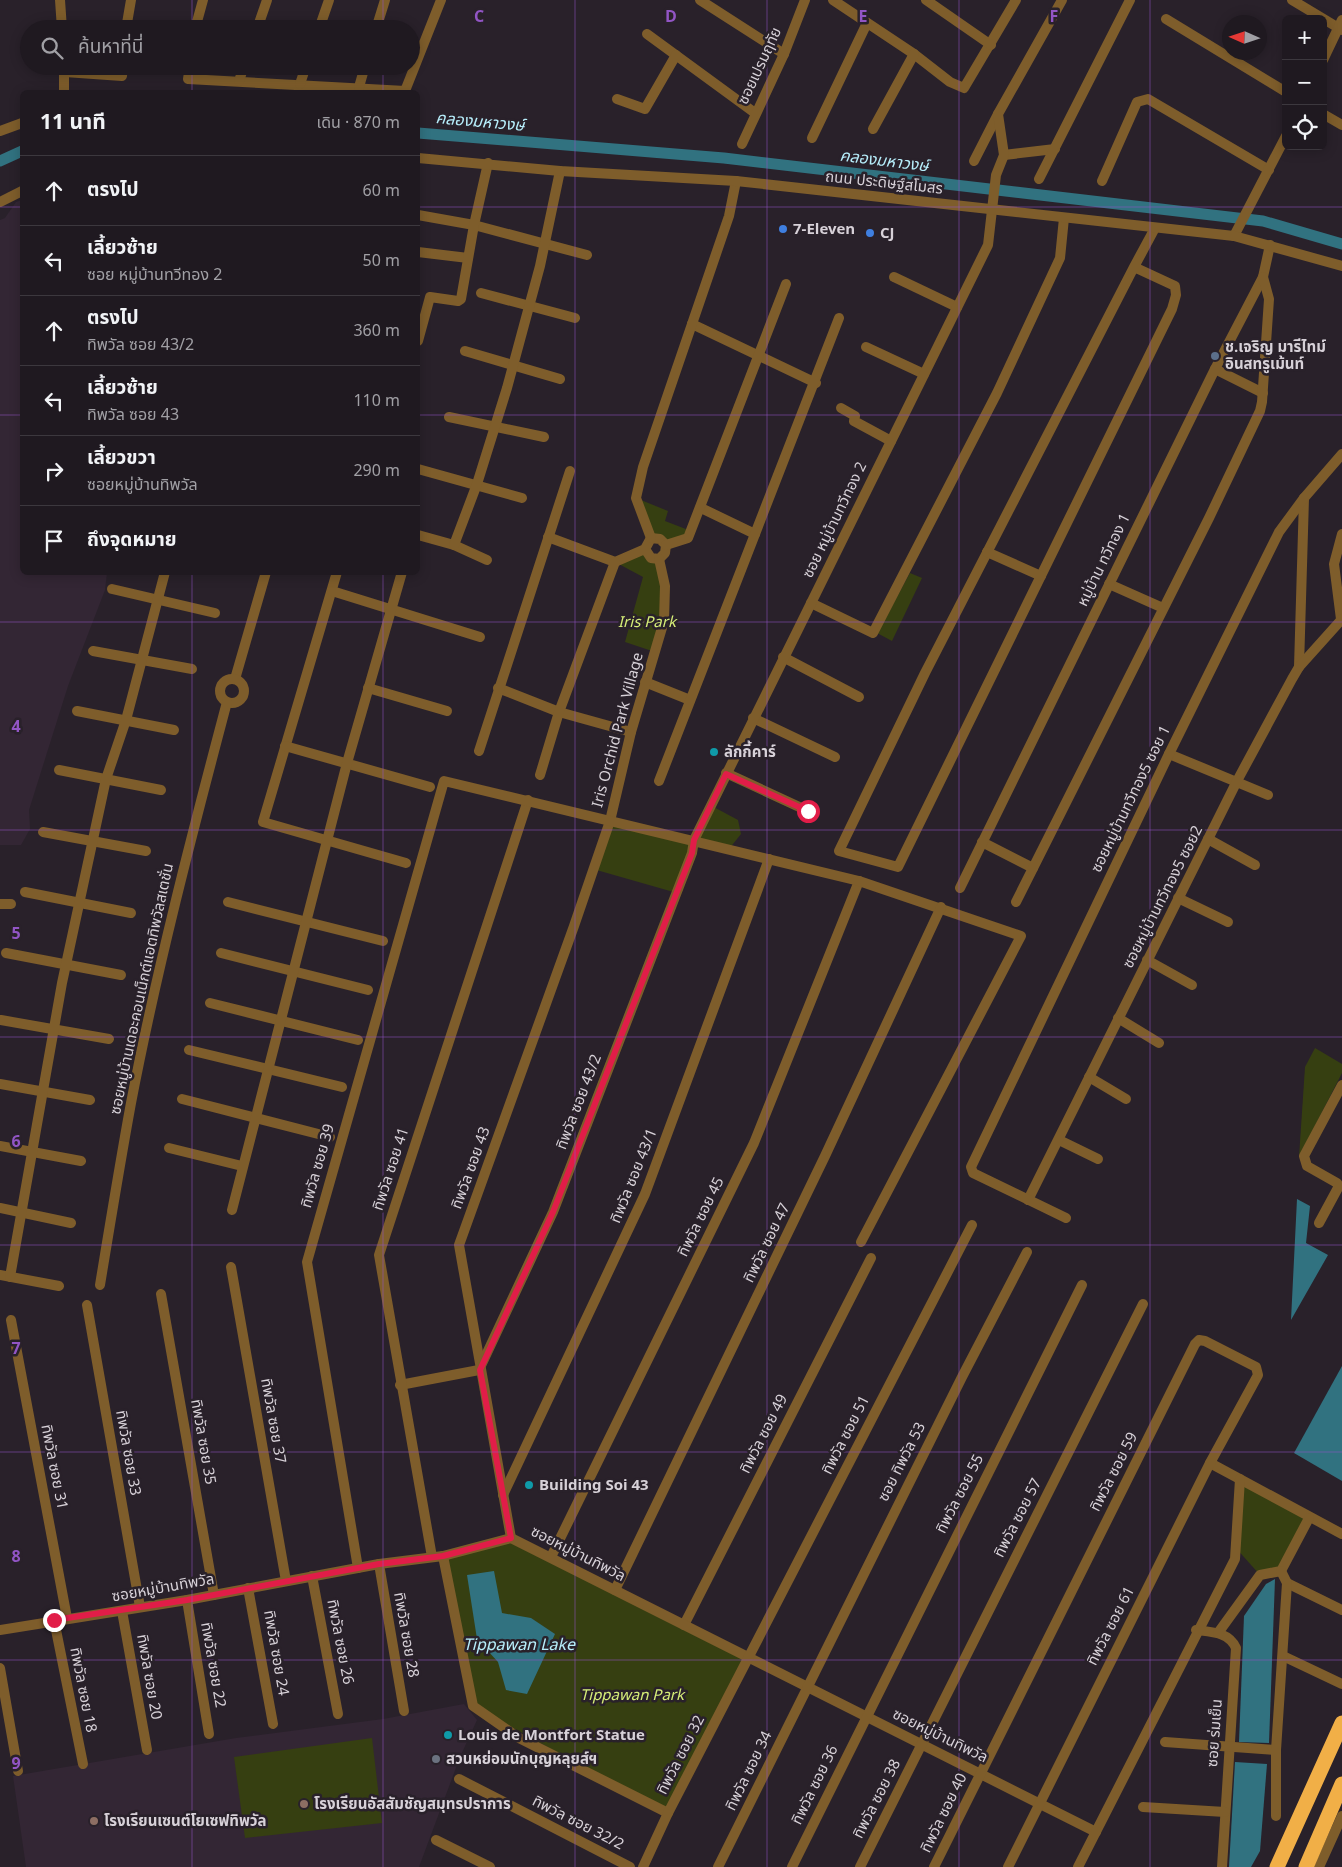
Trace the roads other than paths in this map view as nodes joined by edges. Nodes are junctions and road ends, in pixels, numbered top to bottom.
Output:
1 (60, 0) edge
2 (130, 0) edge
3 (203, 0) edge
4 (267, 0) edge
5 (329, 0) edge
6 (385, 0) edge
7 (442, 0) edge
8 (700, 0) edge
9 (806, 0) edge
10 (833, 0) edge
11 (926, 0) edge
12 (1016, 0) edge
13 (1062, 0) edge
14 (1130, 0) edge
15 (1292, 0) edge
16 (61, 20) edge
17 (127, 20) edge
18 (197, 20) edge
19 (260, 20) edge
20 (322, 20) edge
21 (379, 20) edge
22 (1166, 20) dead end
23 (866, 23) junction
24 (1341, 26) edge
25 (647, 34) dead end
26 (990, 45) junction
27 (1327, 52) edge
28 (420, 54) edge
29 (784, 54) junction
30 (914, 54) junction
31 (676, 55) junction
32 (64, 75) edge
33 (189, 75) edge
34 (241, 75) edge
35 (303, 75) edge
36 (362, 75) edge
37 (411, 75) edge
38 (239, 81) junction
39 (300, 84) junction
40 (359, 87) junction
41 (267, 88) edge
42 (64, 90) edge
43 (405, 90) edge
44 (405, 90) edge
45 (1282, 90) edge
46 (617, 99) dead end
47 (755, 113) junction
48 (998, 114) junction
49 (1327, 116) edge
50 (20, 124) edge
51 (1342, 125) edge
52 (873, 129) dead end
53 (0, 131) edge
54 (812, 138) dead end
55 (742, 144) dead end
56 (1282, 144) edge
57 (1055, 149) junction
58 (1004, 155) junction
59 (420, 158) edge
60 (974, 161) dead end
61 (488, 163) junction
62 (1269, 170) junction
63 (560, 171) junction
64 (1039, 179) dead end
65 (736, 181) junction
66 (1102, 181) dead end
67 (20, 192) edge
68 (0, 202) edge
69 (993, 206) junction
70 (420, 216) edge
71 (1064, 218) junction
72 (474, 225) junction
73 (1155, 228) junction
74 (1234, 236) junction
75 (544, 243) junction
76 (1270, 245) junction
77 (420, 252) edge
78 (587, 255) dead end
79 (468, 258) junction
80 (1342, 266) edge
81 (1134, 267) junction
82 (894, 277) dead end
83 (1263, 277) junction
84 (786, 284) dead end
85 (481, 293) dead end
86 (528, 304) junction
87 (957, 306) junction
88 (575, 318) dead end
89 (839, 318) dead end
90 (692, 324) junction
91 (420, 334) edge
92 (866, 347) dead end
93 (465, 351) dead end
94 (758, 354) junction
95 (513, 365) junction
96 (1215, 369) junction
97 (924, 374) junction
98 (560, 379) dead end
99 (816, 382) junction
100 (1263, 394) junction
101 (840, 408) dead end
102 (449, 416) dead end
103 (495, 427) junction
104 (544, 438) dead end
105 (891, 441) junction
106 (1341, 459) edge
107 (420, 470) edge
108 (570, 471) dead end
109 (477, 484) junction
110 (522, 498) dead end
111 (1304, 498) junction
112 (700, 508) junction
113 (755, 534) junction
114 (1342, 534) edge
115 (420, 536) edge
116 (548, 537) junction
117 (651, 538) junction
118 (666, 544) junction
119 (454, 545) junction
120 (645, 549) junction
121 (987, 552) junction
122 (659, 558) junction
123 (488, 560) dead end
124 (615, 562) junction
125 (164, 575) edge
126 (265, 575) edge
127 (336, 575) edge
128 (401, 575) edge
129 (1041, 576) junction
130 (1109, 584) junction
131 (112, 589) dead end
132 (332, 591) junction
133 (159, 600) junction
134 (811, 603) junction
135 (1163, 608) junction
136 (391, 609) junction
137 (215, 613) dead end
138 (1342, 619) edge
139 (480, 637) dead end
140 (93, 651) dead end
141 (783, 657) junction
142 (142, 660) junction
143 (1299, 667) junction
144 (192, 669) dead end
145 (235, 679) junction
146 (645, 682) junction
147 (368, 688) junction
148 (498, 688) junction
149 (859, 697) dead end
150 (690, 700) junction
151 (227, 702) junction
152 (77, 711) dead end
153 (447, 711) dead end
154 (559, 712) junction
155 (754, 718) junction
156 (126, 720) junction
157 (174, 730) dead end
158 (631, 732) junction
159 (285, 746) junction
160 (479, 751) dead end
161 (1169, 754) junction
162 (835, 757) dead end
163 (347, 763) junction
164 (59, 770) dead end
165 (726, 774) junction
166 (540, 775) dead end
167 (106, 779) junction
168 (659, 781) dead end
169 (1237, 781) junction
170 (430, 787) dead end
171 (161, 790) dead end
172 (1268, 795) dead end
173 (528, 800) junction
174 (808, 811) dead end
175 (610, 821) junction
176 (43, 832) dead end
177 (1208, 839) junction
178 (694, 840) junction
179 (93, 841) junction
180 (326, 841) junction
181 (982, 842) junction
182 (146, 851) dead end
183 (769, 859) junction
184 (406, 863) dead end
185 (1255, 865) dead end
186 (1033, 868) junction
187 (859, 881) junction
188 (960, 888) dead end
189 (25, 892) dead end
190 (1178, 898) junction
191 (228, 902) dead end
192 (1016, 902) dead end
193 (79, 903) junction
194 (0, 904) edge
195 (12, 904) dead end
196 (941, 907) junction
197 (131, 914) dead end
198 (306, 922) junction
199 (1228, 922) dead end
200 (383, 941) dead end
201 (6, 953) dead end
202 (221, 953) dead end
203 (1147, 960) junction
204 (66, 964) junction
205 (293, 971) junction
206 (121, 975) dead end
207 (1192, 985) dead end
208 (368, 990) dead end
209 (210, 1003) dead end
210 (1118, 1018) junction
211 (0, 1020) edge
212 (280, 1021) junction
213 (53, 1029) junction
214 (109, 1039) dead end
215 (358, 1040) dead end
216 (1159, 1043) dead end
217 (189, 1050) dead end
218 (267, 1069) junction
219 (1089, 1077) junction
220 (0, 1084) edge
221 (1342, 1085) edge
222 (342, 1087) dead end
223 (43, 1091) junction
224 (182, 1099) dead end
225 (1126, 1099) dead end
226 (90, 1100) dead end
227 (1338, 1104) edge
228 (255, 1118) junction
229 (330, 1137) dead end
230 (1059, 1140) junction
231 (0, 1146) edge
232 (169, 1148) dead end
233 (32, 1152) junction
234 (1098, 1159) dead end
235 (81, 1161) dead end
236 (242, 1166) junction
237 (1028, 1200) junction
238 (0, 1208) edge
239 (232, 1210) dead end
240 (22, 1212) junction
241 (1066, 1218) dead end
242 (71, 1223) dead end
243 (1320, 1223) dead end
244 (972, 1225) dead end
245 (861, 1242) dead end
246 (1027, 1252) dead end
247 (871, 1258) dead end
248 (230, 1267) dead end
249 (5, 1276) edge
250 (100, 1285) dead end
251 (1082, 1285) dead end
252 (59, 1286) dead end
253 (161, 1294) dead end
254 (1144, 1304) dead end
255 (87, 1305) dead end
256 (11, 1320) dead end
257 (480, 1370) junction
258 (400, 1385) junction
259 (1210, 1463) junction
260 (1240, 1479) junction
261 (502, 1495) junction
262 (1309, 1518) junction
263 (1342, 1534) edge
264 (511, 1538) junction
265 (438, 1557) junction
266 (551, 1557) junction
267 (379, 1564) junction
268 (358, 1568) junction
269 (1281, 1571) junction
270 (312, 1576) junction
271 (286, 1581) junction
272 (1287, 1583) junction
273 (248, 1588) junction
274 (615, 1590) junction
275 (214, 1595) junction
276 (187, 1600) junction
277 (140, 1607) junction
278 (122, 1610) junction
279 (1342, 1610) edge
280 (67, 1618) junction
281 (54, 1620) junction
282 (684, 1625) junction
283 (0, 1630) edge
284 (1196, 1630) junction
285 (1218, 1633) junction
286 (1283, 1656) junction
287 (748, 1658) junction
288 (0, 1668) edge
289 (1342, 1684) edge
290 (806, 1687) junction
291 (404, 1711) dead end
292 (338, 1714) dead end
293 (865, 1717) junction
294 (1342, 1722) edge
295 (274, 1724) dead end
296 (209, 1734) dead end
297 (1165, 1742) dead end
298 (921, 1745) junction
299 (1230, 1748) junction
300 (148, 1750) dead end
301 (1276, 1750) junction
302 (83, 1764) dead end
303 (18, 1771) dead end
304 (980, 1772) junction
305 (458, 1779) dead end
306 (1342, 1784) edge
307 (1039, 1803) junction
308 (1143, 1807) dead end
309 (1224, 1812) junction
310 (668, 1813) junction
311 (1276, 1816) dead end
312 (1342, 1816) edge
313 (1339, 1831) edge
314 (1096, 1832) junction
315 (436, 1840) dead end
316 (490, 1867) edge
317 (630, 1867) edge
318 (643, 1867) edge
319 (718, 1867) edge
320 (792, 1867) edge
321 (860, 1867) edge
322 (934, 1867) edge
323 (1008, 1867) edge
324 (1078, 1867) edge
325 (1222, 1867) edge
326 (1277, 1867) edge
327 (1306, 1867) edge
328 (1319, 1867) edge

1 - 16 street
2 - 17 street
3 - 18 street
4 - 19 street
5 - 20 street
6 - 21 street
7 - 28 street
8 - 29 street
9 - 29 street, ซอยเปรมฤทัย
10 - 23 street
11 - 26 street
12 - 26 street
13 - 48 street
14 - 57 street
15 - 24 street
22 - 45 street
23 - 30 street
23 - 54 street
24 - 27 street
25 - 31 street
26 - 30 street
29 - 47 street, ซอยเปรมฤทัย
30 - 52 street
31 - 46 street
31 - 47 street
32 - 42 street
33 - 38 street
34 - 38 street
35 - 39 street
36 - 40 street
37 - 43 street
38 - 41 street
39 - 40 street
39 - 41 street
40 - 44 street
47 - 55 street, ซอยเปรมฤทัย
48 - 58 street
48 - 60 street
49 - 51 street
50 - 53 street
56 - 62 street
57 - 58 street
57 - 64 street
58 - 69 street, ซอย หมู่บ้านทวีทอง 2
59 - 61 street, ถนน ประดิษฐ์สโมสร
61 - 63 street, ถนน ประดิษฐ์สโมสร
61 - 72 street
62 - 66 street
62 - 74 street
63 - 65 street, ถนน ประดิษฐ์สโมสร
63 - 75 street
65 - 69 street, ถนน ประดิษฐ์สโมสร
65 - 90 street
67 - 68 street
69 - 71 street, ถนน ประดิษฐ์สโมสร
69 - 87 street, ซอย หมู่บ้านทวีทอง 2
70 - 72 street
71 - 73 street, ถนน ประดิษฐ์สโมสร
71 - 134 street
72 - 75 street
72 - 79 street
73 - 74 street, ถนน ประดิษฐ์สโมสร
73 - 81 street
74 - 76 street, ถนน ประดิษฐ์สโมสร
75 - 78 street
75 - 86 street
76 - 80 street, ถนน ประดิษฐ์สโมสร
76 - 83 street, หมู่บ้าน ทวีทอง 1
77 - 79 street
79 - 91 street
81 - 121 street
81 - 129 street
82 - 87 street
83 - 96 street, หมู่บ้าน ทวีทอง 1
83 - 100 street
84 - 94 street
85 - 86 street
86 - 88 street
86 - 95 street
87 - 97 street, ซอย หมู่บ้านทวีทอง 2
89 - 99 street
90 - 94 street
90 - 117 street
92 - 97 street
93 - 95 street
94 - 99 street
94 - 112 street
95 - 98 street
95 - 103 street
96 - 100 street
96 - 130 street, หมู่บ้าน ทวีทอง 1
97 - 105 street, ซอย หมู่บ้านทวีทอง 2
99 - 113 street
100 - 135 street
101 - 105 street
102 - 103 street
103 - 104 street
103 - 109 street
105 - 134 street, ซอย หมู่บ้านทวีทอง 2
106 - 111 street, ซอยหมู่บ้านทวีทอง5 ซอย 1
107 - 109 street
108 - 116 street
109 - 110 street
109 - 119 street
111 - 143 street
111 - 161 street, ซอยหมู่บ้านทวีทอง5 ซอย 1
112 - 113 street
112 - 118 street
113 - 150 street
114 - 138 street
115 - 119 street
116 - 124 street
116 - 148 street
117 - 118 street
117 - 120 street
118 - 122 street
119 - 123 street
120 - 122 street
120 - 124 street
121 - 129 street
121 - 129 street
122 - 146 street, Iris Orchid Park Village
124 - 154 street
125 - 133 street
126 - 145 street, ซอยหมู่บ้านเดอะคอนเน็กต์แอตทิพวัลสเตชั่น
127 - 132 street
128 - 136 street
130 - 135 street
130 - 181 street, หมู่บ้าน ทวีทอง 1
131 - 133 street
132 - 136 street
132 - 159 street
133 - 137 street
133 - 142 street
134 - 141 street, ซอย หมู่บ้านทวีทอง 2
135 - 186 street
136 - 139 street
136 - 147 street
138 - 143 street, ซอยหมู่บ้านทวีทอง5 ซอย2
140 - 142 street
141 - 149 street
141 - 155 street, ซอย หมู่บ้านทวีทอง 2
142 - 144 street
142 - 156 street
143 - 169 street, ซอยหมู่บ้านทวีทอง5 ซอย2
145 - 151 street, ซอยหมู่บ้านเดอะคอนเน็กต์แอตทิพวัลสเตชั่น
145 - 151 street
146 - 150 street
146 - 158 street, Iris Orchid Park Village
147 - 153 street
147 - 163 street
148 - 154 street
148 - 160 street
150 - 168 street
151 - 250 street, ซอยหมู่บ้านเดอะคอนเน็กต์แอตทิพวัลสเตชั่น
152 - 156 street
154 - 158 street
154 - 166 street
155 - 162 street
155 - 165 street, ซอย หมู่บ้านทวีทอง 2
156 - 157 street
156 - 167 street
158 - 175 street, Iris Orchid Park Village
159 - 163 street
159 - 180 street
161 - 169 street
161 - 237 street, ซอยหมู่บ้านทวีทอง5 ซอย 1
163 - 170 street
163 - 180 street
164 - 167 street
165 - 174 street
165 - 178 street, ซอย หมู่บ้านทวีทอง 2
167 - 171 street
167 - 179 street
169 - 172 street
169 - 177 street, ซอยหมู่บ้านทวีทอง5 ซอย2
173 - 175 street
173 - 258 street, ทิพวัล ซอย 41
173 - 268 street, ทิพวัล ซอย 39
175 - 178 street
175 - 257 street, ทิพวัล ซอย 43
176 - 179 street
177 - 185 street
177 - 190 street, ซอยหมู่บ้านทวีทอง5 ซอย2
178 - 183 street
178 - 257 street, ทิพวัล ซอย 43/2
179 - 182 street
179 - 193 street
180 - 184 street
180 - 198 street
181 - 186 street
181 - 188 street, หมู่บ้าน ทวีทอง 1
183 - 187 street
183 - 261 street, ทิพวัล ซอย 43/1
186 - 192 street
187 - 196 street
187 - 266 street, ทิพวัล ซอย 45
189 - 193 street
190 - 199 street
190 - 203 street, ซอยหมู่บ้านทวีทอง5 ซอย2
191 - 198 street
193 - 197 street
193 - 204 street
194 - 195 street
196 - 245 street
196 - 274 street, ทิพวัล ซอย 47
198 - 200 street
198 - 205 street
201 - 204 street
202 - 205 street
203 - 207 street
203 - 210 street, ซอยหมู่บ้านทวีทอง5 ซอย2
204 - 206 street
204 - 213 street
205 - 208 street
205 - 212 street
209 - 212 street
210 - 216 street
210 - 219 street, ซอยหมู่บ้านทวีทอง5 ซอย2
211 - 213 street
212 - 215 street
212 - 218 street
213 - 214 street
213 - 223 street
217 - 218 street
218 - 222 street
218 - 228 street
219 - 225 street
219 - 230 street, ซอยหมู่บ้านทวีทอง5 ซอย2
220 - 223 street
221 - 227 street
223 - 226 street
223 - 233 street
224 - 228 street
227 - 243 street
228 - 229 street
228 - 236 street
230 - 234 street
230 - 237 street, ซอยหมู่บ้านทวีทอง5 ซอย2
231 - 233 street
232 - 236 street
233 - 235 street
233 - 240 street
236 - 239 street
237 - 241 street
238 - 240 street
240 - 242 street
240 - 249 street
244 - 287 street, ทิพวัล ซอย 51
246 - 290 street, ซอย ทิพวัล 53
247 - 282 street, ทิพวัล ซอย 49
248 - 271 street, ทิพวัล ซอย 37
249 - 252 street
251 - 293 street, ทิพวัล ซอย 55
253 - 275 street, ทิพวัล ซอย 35
254 - 298 street, ทิพวัล ซอย 57
255 - 277 street, ทิพวัล ซอย 33
256 - 280 street, ทิพวัล ซอย 31
257 - 258 street
257 - 261 street, ทิพวัล ซอย 43
258 - 265 street, ทิพวัล ซอย 41
259 - 260 street
259 - 304 street, ทิพวัล ซอย 59
259 - 307 street, ทิพวัล ซอย 61
260 - 262 street
260 - 284 street
261 - 264 street, ทิพวัล ซอย 43
262 - 263 street
262 - 269 street
264 - 265 street, ซอยหมู่บ้านทิพวัล
264 - 266 street, ซอยหมู่บ้านทิพวัล
265 - 267 street, ซอยหมู่บ้านทิพวัล
265 - 310 street, ทิพวัล ซอย 41
266 - 274 street, ซอยหมู่บ้านทิพวัล
267 - 268 street, ซอยหมู่บ้านทิพวัล
267 - 291 street, ทิพวัล ซอย 28
268 - 270 street, ซอยหมู่บ้านทิพวัล
269 - 272 street
269 - 285 street
270 - 271 street, ซอยหมู่บ้านทิพวัล
270 - 292 street, ทิพวัล ซอย 26
271 - 273 street, ซอยหมู่บ้านทิพวัล
272 - 279 street
272 - 286 street
273 - 275 street, ซอยหมู่บ้านทิพวัล
273 - 295 street, ทิพวัล ซอย 24
274 - 282 street, ซอยหมู่บ้านทิพวัล
275 - 276 street, ซอยหมู่บ้านทิพวัล
276 - 277 street, ซอยหมู่บ้านทิพวัล
276 - 296 street, ทิพวัล ซอย 22
277 - 278 street, ซอยหมู่บ้านทิพวัล
278 - 280 street, ซอยหมู่บ้านทิพวัล
278 - 300 street, ทิพวัล ซอย 20
280 - 281 street, ซอยหมู่บ้านทิพวัล
281 - 283 street, ซอยหมู่บ้านทิพวัล
281 - 302 street, ทิพวัล ซอย 18
282 - 287 street, ซอยหมู่บ้านทิพวัล
284 - 285 street
284 - 314 street
285 - 299 street, ซอย ร่มเย็น
286 - 289 street
286 - 301 street
287 - 290 street, ซอยหมู่บ้านทิพวัล
287 - 310 street, ทิพวัล ซอย 32
288 - 303 street
290 - 293 street, ซอยหมู่บ้านทิพวัล
290 - 319 street, ทิพวัล ซอย 34
293 - 298 street, ซอยหมู่บ้านทิพวัล
293 - 320 street, ทิพวัล ซอย 36
294 - 326 highway
297 - 299 street
298 - 304 street, ซอยหมู่บ้านทิพวัล
298 - 321 street, ทิพวัล ซอย 38
299 - 301 street
299 - 309 street, ซอย ร่มเย็น
301 - 311 street
304 - 307 street, ซอยหมู่บ้านทิพวัล
304 - 322 street, ทิพวัล ซอย 40
305 - 317 street, ทิพวัล ซอย 32/2
306 - 327 highway
307 - 314 street, ซอยหมู่บ้านทิพวัล
307 - 323 street, ทิพวัล ซอย 61
308 - 309 street
309 - 325 street, ซอย ร่มเย็น
310 - 318 street, ทิพวัล ซอย 32
312 - 313 street
313 - 328 street
314 - 324 street
315 - 316 street

